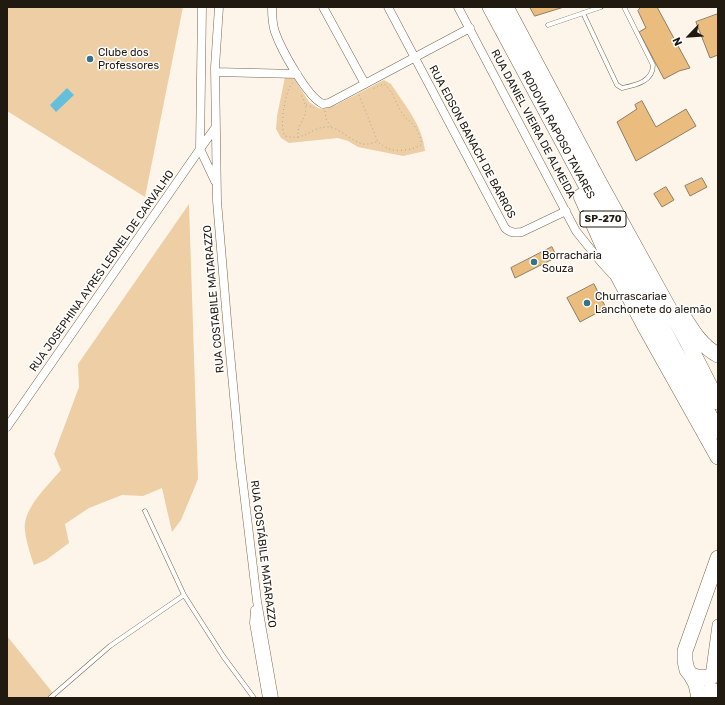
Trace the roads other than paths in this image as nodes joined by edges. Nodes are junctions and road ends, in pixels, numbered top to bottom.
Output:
1 (202, 7) edge
2 (219, 7) edge
3 (272, 7) edge
4 (323, 7) edge
5 (388, 7) edge
6 (458, 7) edge
7 (490, 7) edge
8 (506, 7) edge
9 (601, 7) edge
10 (624, 7) edge
11 (583, 13) junction
12 (548, 25) dead end
13 (470, 28) junction
14 (509, 43) junction
15 (414, 57) junction
16 (215, 72) junction
17 (297, 74) junction
18 (200, 86) junction
19 (215, 87) junction
20 (366, 88) junction
21 (566, 120) junction
22 (215, 128) junction
23 (200, 149) junction
24 (216, 184) junction
25 (566, 211) junction
26 (623, 286) junction
27 (683, 335) junction
28 (718, 355) edge
29 (702, 360) dead end
30 (718, 402) edge
31 (236, 411) joint
32 (7, 427) edge
33 (718, 431) edge
34 (718, 457) edge
35 (145, 511) dead end
36 (718, 558) edge
37 (256, 592) junction
38 (184, 595) junction
39 (718, 624) edge
40 (692, 675) junction
41 (716, 679) edge
42 (50, 698) edge
43 (254, 698) edge
44 (267, 698) edge
45 (274, 698) edge
46 (699, 698) edge
47 (708, 698) edge
48 (717, 698) edge

1 - 18 street, RUA COSTABILE MATARAZZO
2 - 16 street, RUA COSTABILE MATARAZZO
3 - 17 street
4 - 20 street
5 - 15 street, RUA EDSON BANACH DE BARROS
6 - 13 street, RUA DANIEL VIEIRA DE ALMEIDA
7 - 14 highway, RODOVIA RAPOSO TAVARES / SP-270
8 - 21 highway, RODOVIA RAPOSO TAVARES / SP-270
9 - 11 lane
10 - 11 lane
11 - 12 lane
13 - 15 street
13 - 25 street, RUA DANIEL VIEIRA DE ALMEIDA
14 - 26 highway
14 - 33 highway, RODOVIA RAPOSO TAVARES / SP-270
15 - 20 street
15 - 25 street, RUA EDSON BANACH DE BARROS
16 - 17 street
16 - 19 street, RUA COSTABILE MATARAZZO
17 - 20 street
18 - 19 street
18 - 23 street, RUA COSTABILE MATARAZZO
19 - 22 street, RUA COSTABILE MATARAZZO
21 - 27 highway, RODOVIA RAPOSO TAVARES / SP-270
21 - 28 highway
22 - 23 street, RUA JOSEPHINA AYRES LEONEL DE CARVALHO
22 - 24 street, RUA COSTABILE MATARAZZO
23 - 24 street, RUA COSTABILE MATARAZZO
23 - 32 street, RUA JOSEPHINA AYRES LEONEL DE CARVALHO
24 - 31 street, RUA COSTABILE MATARAZZO
25 - 26 street, RUA DANIEL VIEIRA DE ALMEIDA
26 - 34 highway
27 - 29 lane
27 - 30 highway, RODOVIA RAPOSO TAVARES / SP-270
31 - 37 street, RUA COSTÁBILE MATARAZZO
35 - 38 lane
36 - 40 highway
37 - 44 street, RUA COSTÁBILE MATARAZZO
37 - 45 street, RUA COSTÁBILE MATARAZZO
38 - 42 lane
38 - 43 lane
39 - 41 main road
40 - 41 highway
40 - 46 highway
41 - 47 main road
41 - 48 main road

